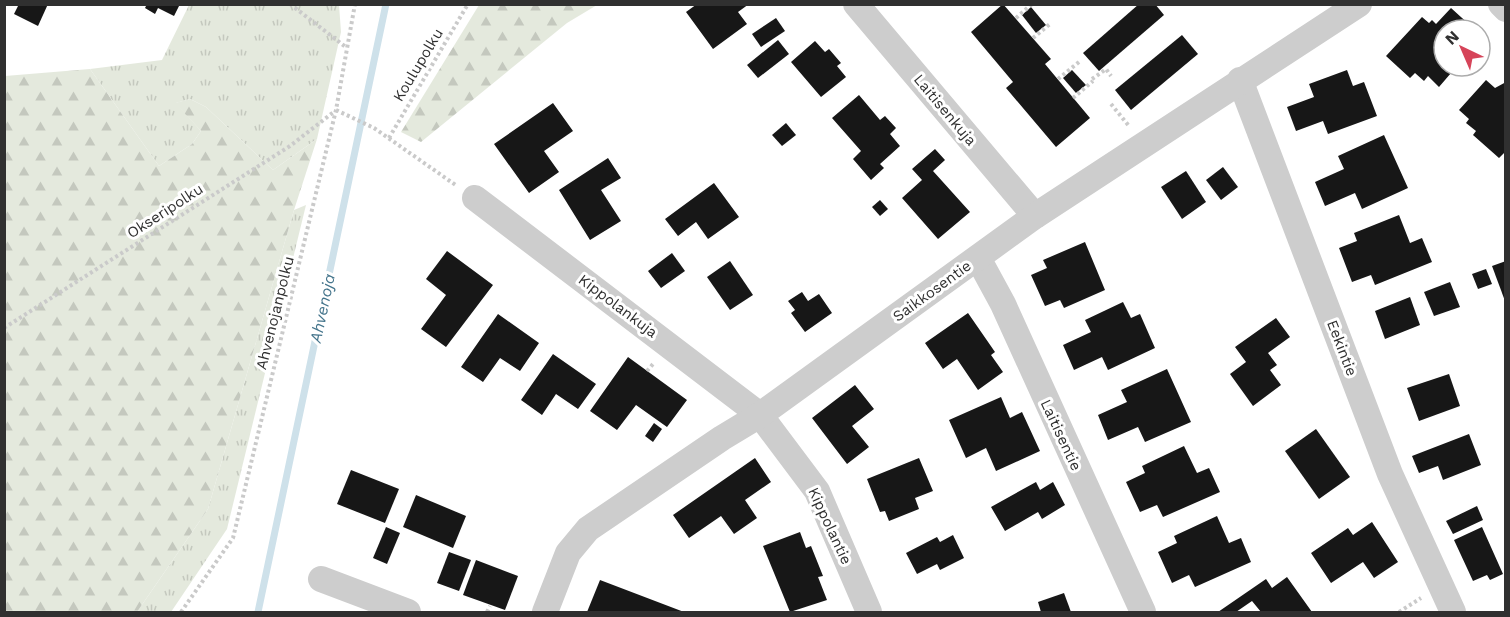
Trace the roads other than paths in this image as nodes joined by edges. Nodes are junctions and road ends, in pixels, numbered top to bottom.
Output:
1 (856, 4) edge
2 (1359, 4) edge
3 (1501, 4) edge
4 (1506, 9) edge
5 (1240, 80) junction
6 (475, 198) road end
7 (1035, 216) junction
8 (978, 258) junction
9 (760, 415) junction
10 (321, 579) dead end
11 (408, 612) edge
12 (545, 612) edge
13 (870, 612) edge
14 (1143, 612) edge
15 (1453, 612) edge

1 - 7 street, Laitisenkuja
2 - 5 street, Saikkosentie
3 - 4 street
5 - 7 street, Saikkosentie
5 - 15 street, Eekintie
6 - 9 street, Kippolankuja
7 - 8 street, Saikkosentie
8 - 9 street, Saikkosentie
8 - 14 street, Laitisentie
9 - 12 street, Saikkosentie
9 - 13 street, Kippolantie
10 - 11 street

